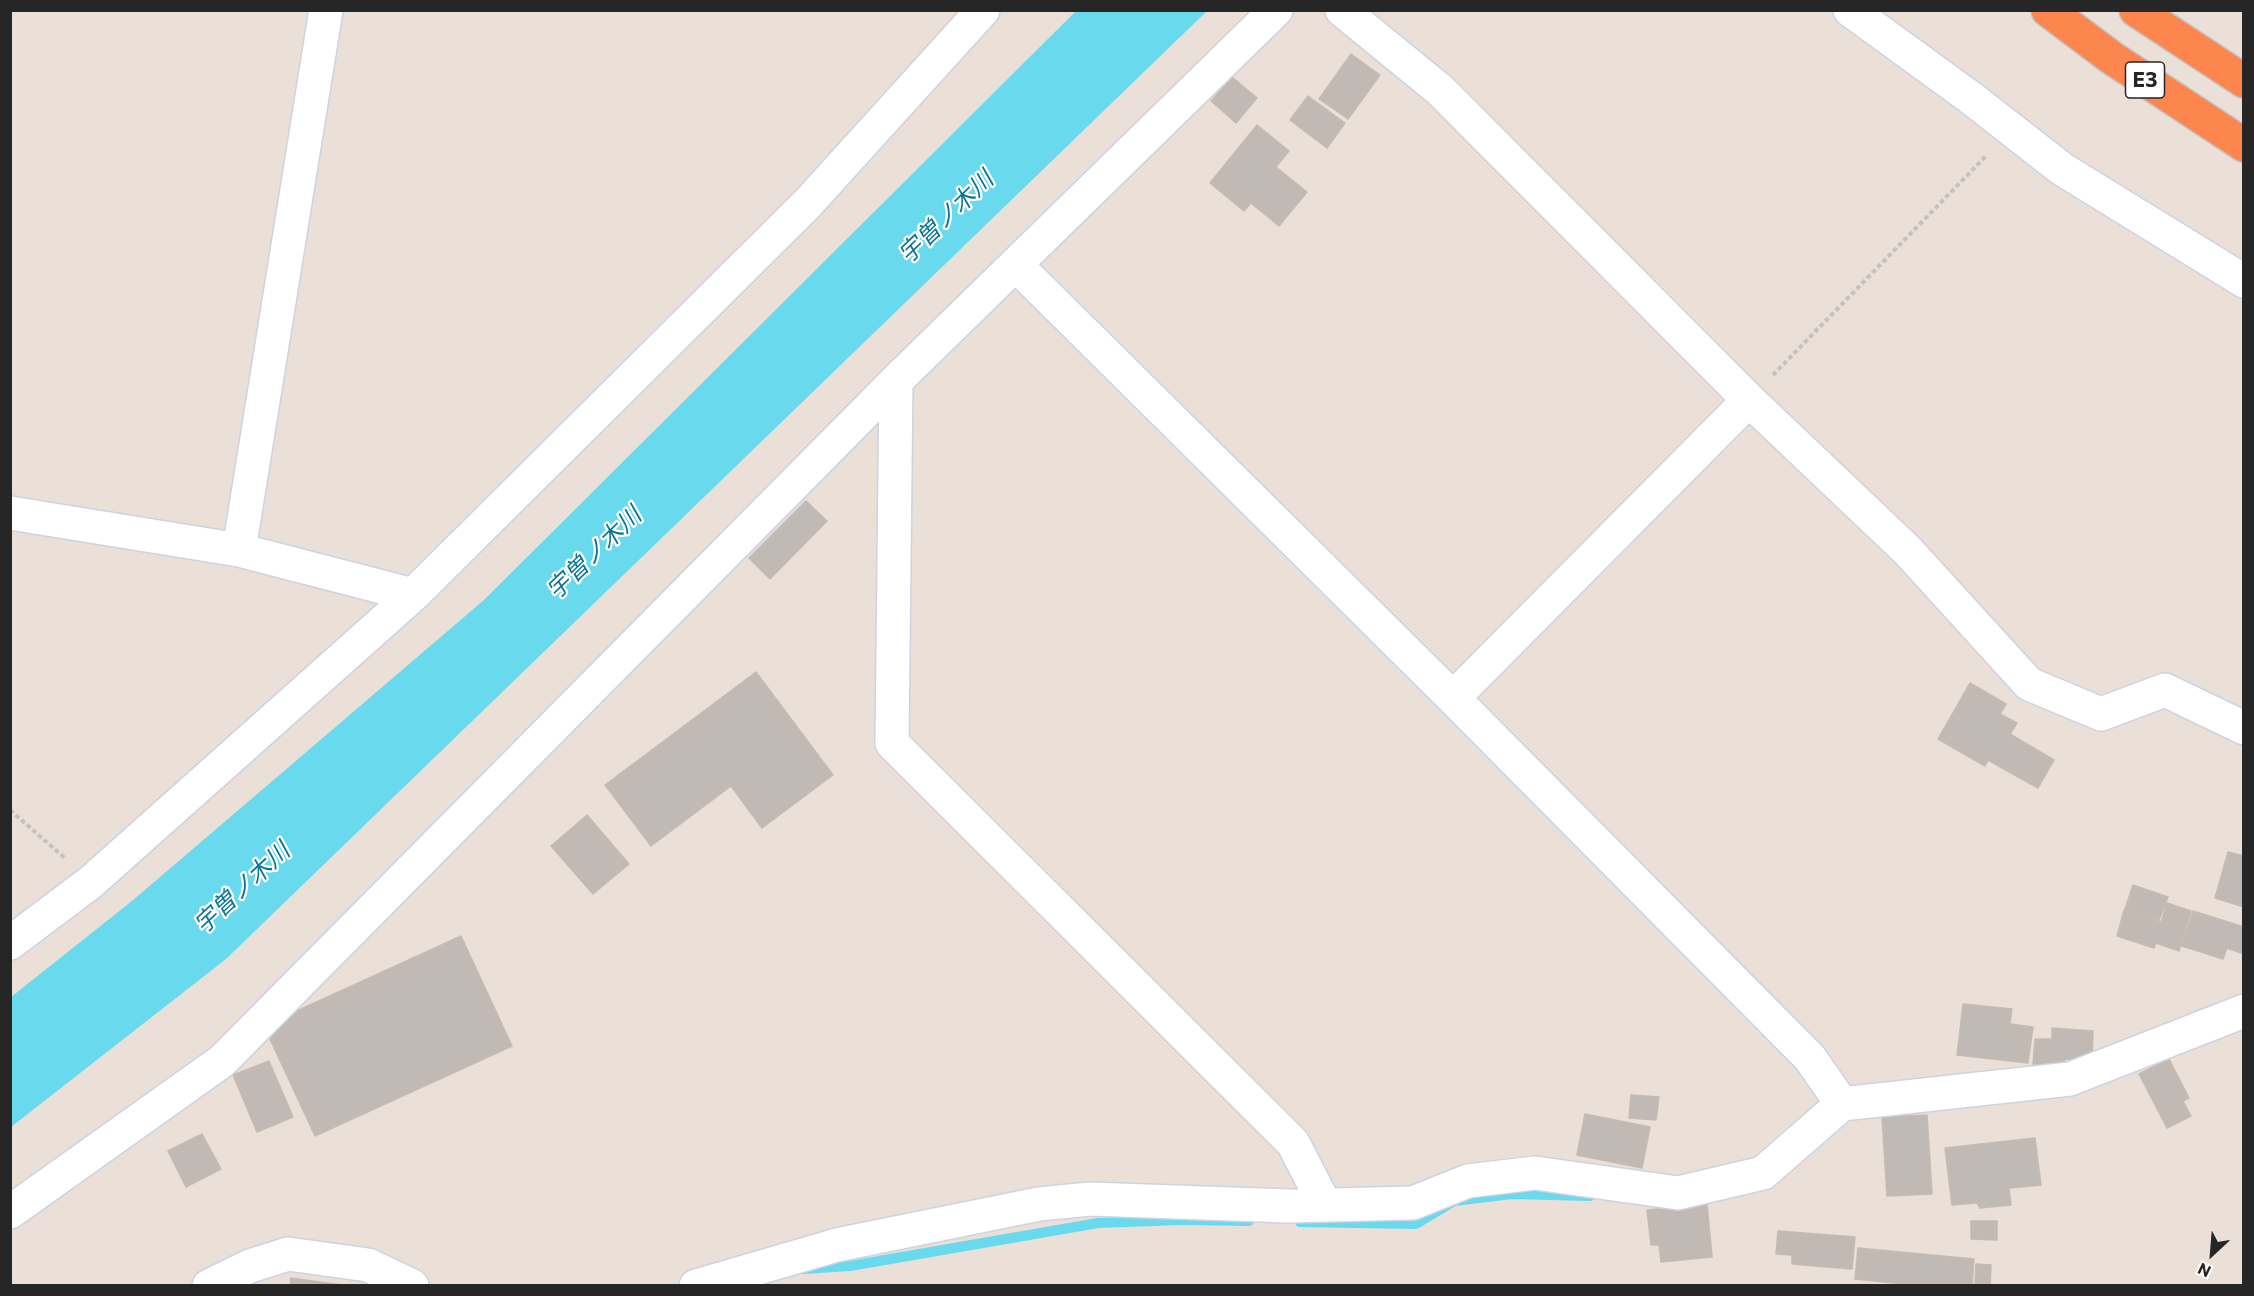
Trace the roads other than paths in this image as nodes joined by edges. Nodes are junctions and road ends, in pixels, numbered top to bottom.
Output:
1 (326, 10) edge
2 (983, 10) edge
3 (1276, 10) edge
4 (1342, 10) edge
5 (1850, 10) edge
6 (2048, 10) edge
7 (2136, 10) edge
8 (2244, 81) edge
9 (2244, 145) edge
10 (1016, 265) junction
11 (2244, 281) edge
12 (896, 381) junction
13 (1749, 400) junction
14 (10, 513) edge
15 (239, 550) junction
16 (413, 595) junction
17 (1453, 698) junction
18 (2244, 728) edge
19 (10, 943) edge
20 (2244, 1011) edge
21 (1842, 1104) junction
22 (1325, 1204) junction
23 (10, 1212) edge
24 (209, 1286) edge
25 (412, 1286) edge
26 (696, 1286) edge

1 - 15 street
2 - 16 street
3 - 10 street
4 - 13 street
5 - 11 street
6 - 9 highway, E3
7 - 8 highway, E3
10 - 12 street
10 - 17 street
12 - 22 street
12 - 23 street
13 - 17 street
13 - 18 street
14 - 15 street
15 - 16 street
16 - 19 street
17 - 21 street
20 - 21 street
21 - 22 street
22 - 26 street
24 - 25 street

